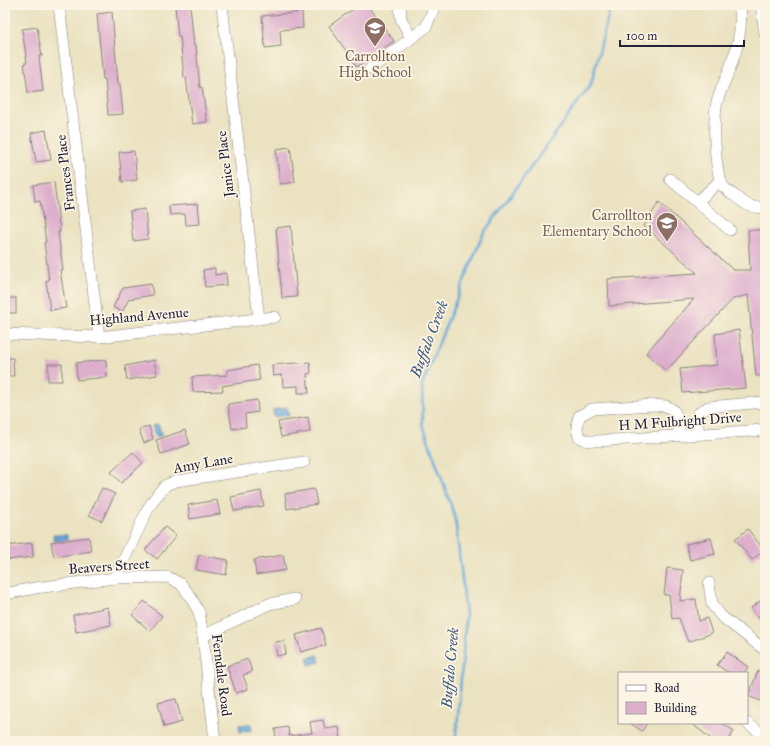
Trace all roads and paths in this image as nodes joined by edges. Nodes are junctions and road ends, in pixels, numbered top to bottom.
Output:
1 (59, 5) edge
2 (222, 5) edge
3 (400, 5) edge
4 (435, 5) edge
5 (740, 5) edge
6 (761, 5) edge
7 (765, 34) edge
8 (411, 38) junction
9 (370, 69) dead end
10 (670, 179) dead end
11 (722, 180) junction
12 (697, 202) junction
13 (765, 207) edge
14 (730, 230) dead end
15 (275, 317) dead end
16 (259, 319) junction
17 (5, 334) edge
18 (99, 337) junction
19 (765, 402) edge
20 (765, 430) edge
21 (698, 434) junction
22 (680, 436) junction
23 (304, 462) dead end
24 (115, 578) junction
25 (709, 583) dead end
26 (5, 594) edge
27 (295, 599) dead end
28 (199, 612) joint
29 (203, 636) junction
30 (765, 650) edge
31 (748, 724) edge
32 (765, 736) edge
33 (215, 741) edge

1 - 18 street, Frances Place
2 - 16 street, Janice Place
3 - 8 street
4 - 8 street
5 - 11 street
6 - 7 street
8 - 9 street
10 - 12 street
11 - 12 street
11 - 13 street
12 - 14 street
15 - 16 street, Highland Avenue
16 - 18 street, Highland Avenue
17 - 18 street, Highland Avenue
19 - 21 street
20 - 21 street, H M Fulbright Drive
21 - 22 street, H M Fulbright Drive
22 - 22 street, H M Fulbright Drive
23 - 24 street, Amy Lane
24 - 26 street, Beavers Street
24 - 28 street, Beavers Street
25 - 30 street
27 - 29 street
28 - 29 street, Ferndale Road
29 - 33 street, Ferndale Road
31 - 32 street

